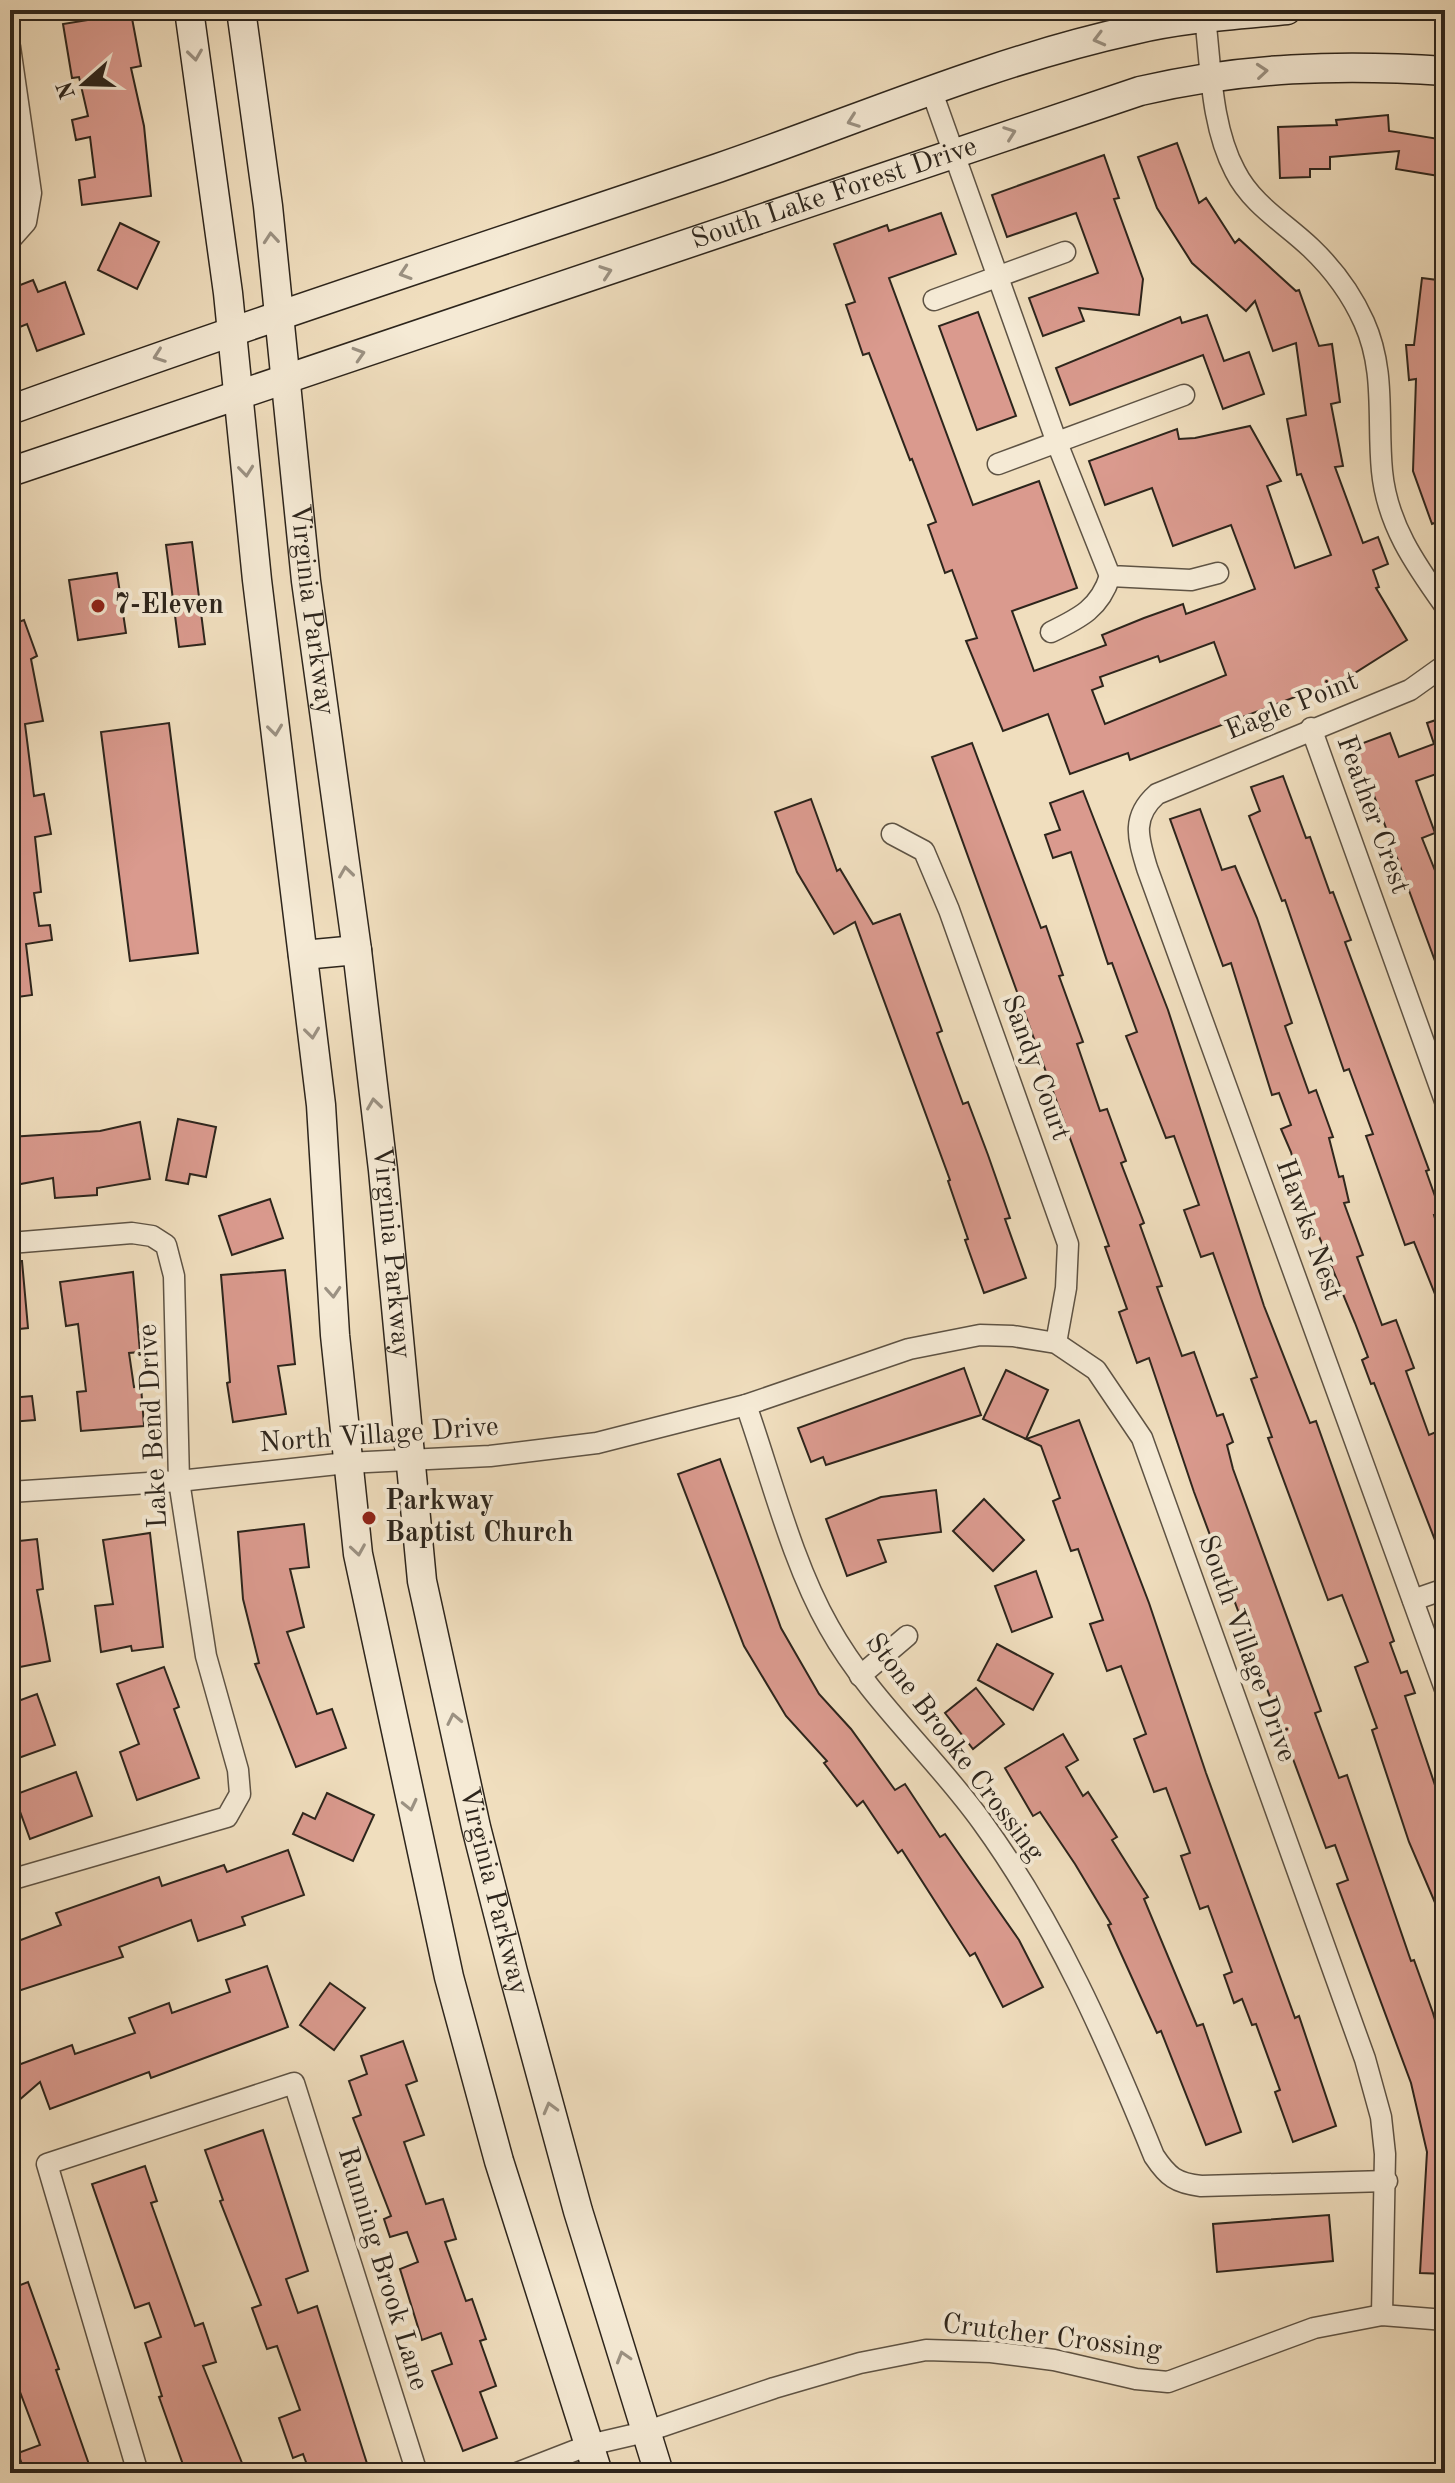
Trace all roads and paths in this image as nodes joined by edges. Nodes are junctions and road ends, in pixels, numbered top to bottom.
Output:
1 (189, 10) edge
2 (241, 10) edge
3 (1287, 10) edge
4 (1205, 17) junction
5 (10, 47) edge
6 (1445, 71) edge
7 (1212, 75) junction
8 (932, 92) junction
9 (954, 153) junction
10 (10, 240) edge
11 (1065, 252) dead end
12 (999, 278) junction
13 (934, 300) dead end
14 (278, 316) junction
15 (232, 330) junction
16 (285, 378) junction
17 (238, 394) junction
18 (1184, 395) dead end
19 (10, 410) edge
20 (1057, 443) junction
21 (998, 464) dead end
22 (10, 472) edge
23 (1218, 573) dead end
24 (1110, 576) junction
25 (1445, 606) edge
26 (1051, 632) dead end
27 (1445, 665) edge
28 (1311, 728) junction
29 (1157, 794) joint
30 (892, 834) dead end
31 (357, 950) junction
32 (303, 955) junction
33 (1445, 1101) edge
34 (10, 1243) edge
35 (1056, 1343) junction
36 (746, 1405) junction
37 (408, 1460) junction
38 (347, 1463) junction
39 (179, 1481) junction
40 (10, 1492) edge
41 (1445, 1589) edge
42 (1413, 1600) junction
43 (907, 1636) dead end
44 (860, 1676) junction
45 (1445, 1689) edge
46 (10, 1880) edge
47 (1387, 2181) junction
48 (1382, 2315) junction
49 (1445, 2320) edge
50 (645, 2432) junction
51 (589, 2445) junction
52 (138, 2473) edge
53 (417, 2473) edge
54 (517, 2473) edge
55 (598, 2473) edge
56 (659, 2473) edge

1 -> 15 main road, Virginia Parkway
14 -> 2 main road, Virginia Parkway
3 - 4 main road
4 - 7 street
4 -> 8 main road
5 - 10 street
7 -> 6 main road, South Lake Forest Drive
9 -> 7 main road, South Lake Forest Drive
7 - 25 street
8 - 9 street
8 -> 14 main road
9 - 12 street
16 -> 9 main road, South Lake Forest Drive
11 - 12 street
12 - 13 street
12 - 20 street
14 - 15 main road
14 - 16 main road, Virginia Parkway
15 - 17 main road, Virginia Parkway
15 -> 19 main road
16 - 17 main road, South Lake Forest Drive
31 -> 16 main road, Virginia Parkway
17 - 22 main road, South Lake Forest Drive
17 -> 32 main road, Virginia Parkway
18 - 20 street
20 - 21 street
20 - 24 street
23 - 24 street
24 - 26 street
27 - 28 street, Eagle Point
28 - 29 street, Eagle Point
28 - 33 street, Feather Crest
29 - 42 street, Hawks Nest
30 - 35 street, Sandy Court
31 - 32 main road
37 -> 31 main road, Virginia Parkway
32 -> 38 main road, Virginia Parkway
34 - 39 street, Lake Bend Drive
35 - 36 street, South Village Drive
35 - 47 street, South Village Drive
36 - 37 street, North Village Drive
36 - 44 street, Stone Brooke Crossing
37 - 38 street, North Village Drive
50 -> 37 main road, Virginia Parkway
38 - 39 street, North Village Drive
38 -> 51 main road, Virginia Parkway
39 - 40 street, North Village Drive
39 - 46 street, Lake Bend Drive
41 - 42 street
42 - 45 street, Hawks Nest
43 - 44 street
44 - 47 street, Stone Brooke Crossing
47 - 48 street, South Village Drive
48 - 49 street, Crutcher Crossing
48 - 50 street, Crutcher Crossing
50 - 51 street, Crutcher Crossing
50 - 56 main road, Virginia Parkway
51 - 54 street, Crutcher Crossing
51 - 55 main road, Virginia Parkway
52 - 53 street, Running Brook Lane

